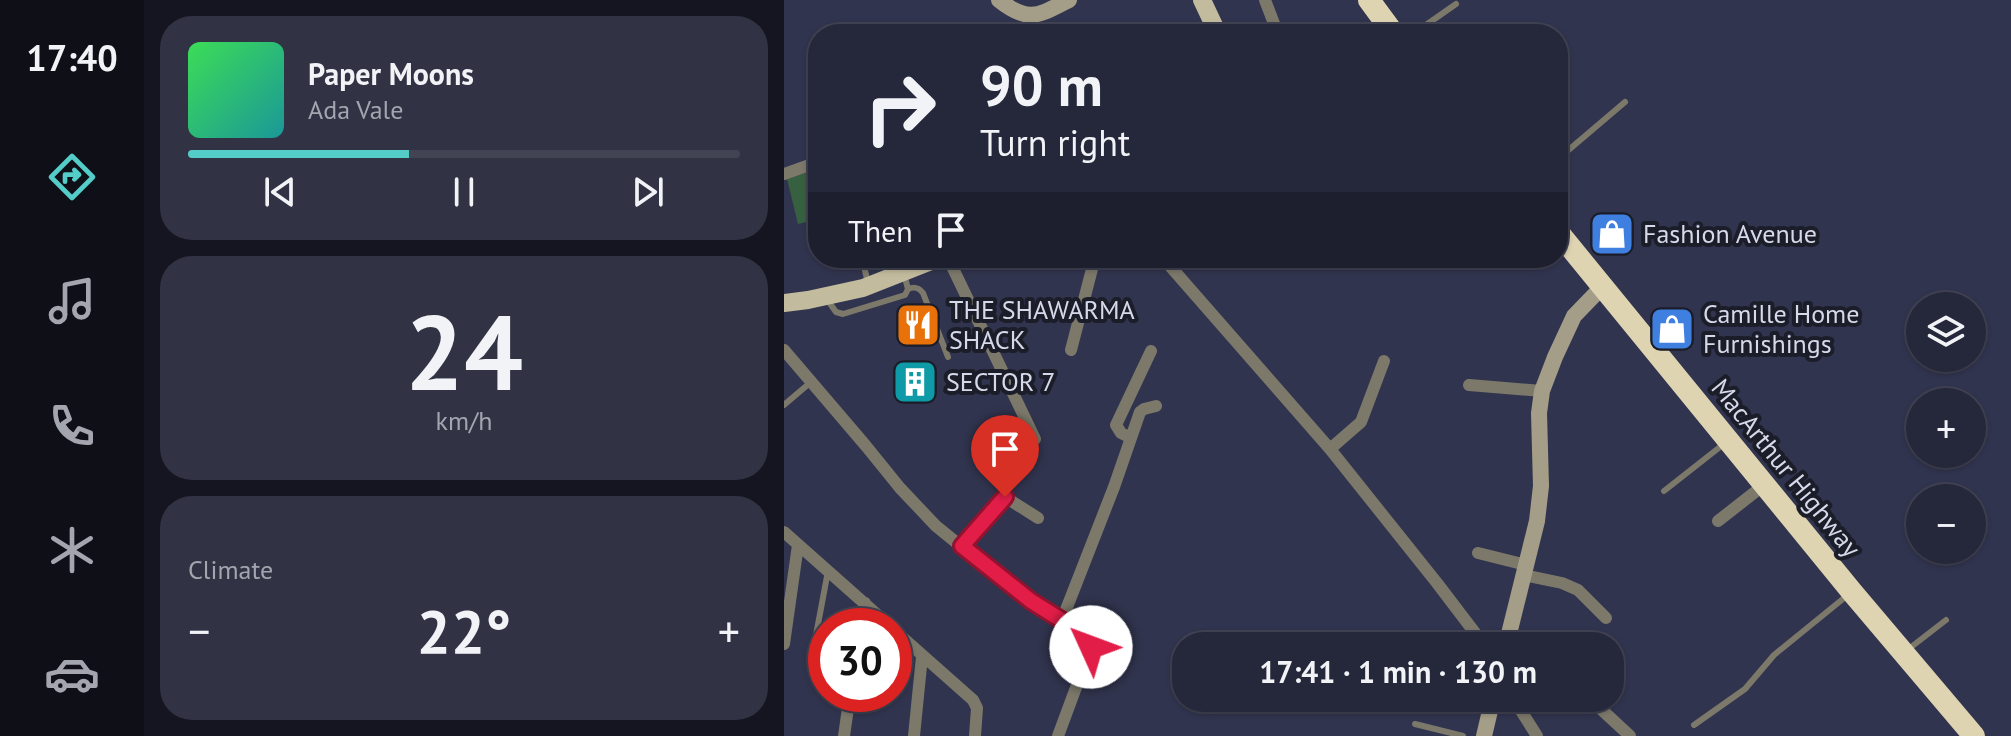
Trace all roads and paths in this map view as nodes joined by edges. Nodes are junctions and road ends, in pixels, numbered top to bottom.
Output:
1 (999, 0) edge
2 (1069, 0) edge
3 (1265, 0) edge
4 (1369, 0) edge
5 (1206, 1) edge
6 (1456, 4) dead end
7 (1214, 24) edge
8 (1274, 24) edge
9 (1387, 24) edge
10 (1427, 24) edge
11 (1625, 102) dead end
12 (1568, 150) edge
13 (808, 166) edge
14 (784, 174) edge
15 (1568, 244) edge
16 (864, 268) edge
17 (925, 268) edge
18 (953, 268) edge
19 (1092, 268) edge
20 (1172, 268) edge
21 (906, 281) junction
22 (869, 286) junction
23 (1603, 286) junction
24 (825, 297) junction
25 (784, 303) edge
26 (784, 350) edge
27 (1071, 350) dead end
28 (1151, 351) dead end
29 (948, 357) dead end
30 (1384, 361) dead end
31 (811, 382) junction
32 (1469, 385) dead end
33 (1542, 391) junction
34 (784, 405) edge
35 (1156, 406) dead end
36 (1131, 438) junction
37 (1035, 439) dead end
38 (1728, 441) junction
39 (1330, 449) junction
40 (1764, 485) junction
41 (1664, 491) dead end
42 (1038, 518) dead end
43 (1718, 521) dead end
44 (784, 532) edge
45 (798, 545) junction
46 (962, 546) junction
47 (1478, 553) dead end
48 (1525, 570) junction
49 (828, 571) junction
50 (1852, 592) junction
51 (865, 603) junction
52 (821, 608) edge
53 (864, 608) edge
54 (870, 608) edge
55 (1606, 618) dead end
56 (1062, 620) junction
57 (1946, 620) dead end
58 (1474, 632) edge
59 (1512, 632) edge
60 (784, 644) edge
61 (912, 647) edge
62 (1903, 653) junction
63 (922, 656) junction
64 (847, 712) edge
65 (1490, 712) edge
66 (1522, 712) edge
67 (1604, 712) edge
68 (1415, 724) dead end
69 (1694, 725) dead end
70 (844, 736) edge
71 (914, 736) edge
72 (975, 736) edge
73 (1058, 736) edge
74 (1463, 736) edge
75 (1484, 736) edge
76 (1537, 736) edge
77 (1630, 736) edge
78 (1974, 736) edge

1 - 2 street
3 - 8 street
4 - 9 highway
5 - 7 main road
6 - 10 lane
11 - 12 lane
13 - 14 street
15 - 23 highway, MacArthur Highway
16 - 22 lane
17 - 21 main road
18 - 37 street
19 - 27 street
20 - 39 street
21 - 22 main road
21 - 24 lane
21 - 29 lane
22 - 24 main road
23 - 33 street
23 - 38 highway, MacArthur Highway
24 - 25 main road
26 - 31 street
28 - 36 street
30 - 39 street
31 - 34 lane
31 - 46 street
32 - 33 street
33 - 48 street
35 - 36 street
36 - 56 street
38 - 40 highway, MacArthur Highway
38 - 41 lane
39 - 58 street
40 - 43 street
40 - 50 highway, MacArthur Highway
42 - 46 street
44 - 45 street
45 - 49 street
45 - 60 street
46 - 56 street
47 - 48 street
48 - 55 street
48 - 59 street
49 - 51 street
49 - 52 lane
50 - 62 highway, MacArthur Highway
50 - 69 lane
51 - 53 street
51 - 54 street
56 - 73 street
57 - 62 lane
61 - 63 street
62 - 78 highway, MacArthur Highway
63 - 71 street
63 - 72 street
64 - 70 street
65 - 75 street
66 - 76 street
67 - 77 street
68 - 74 lane

